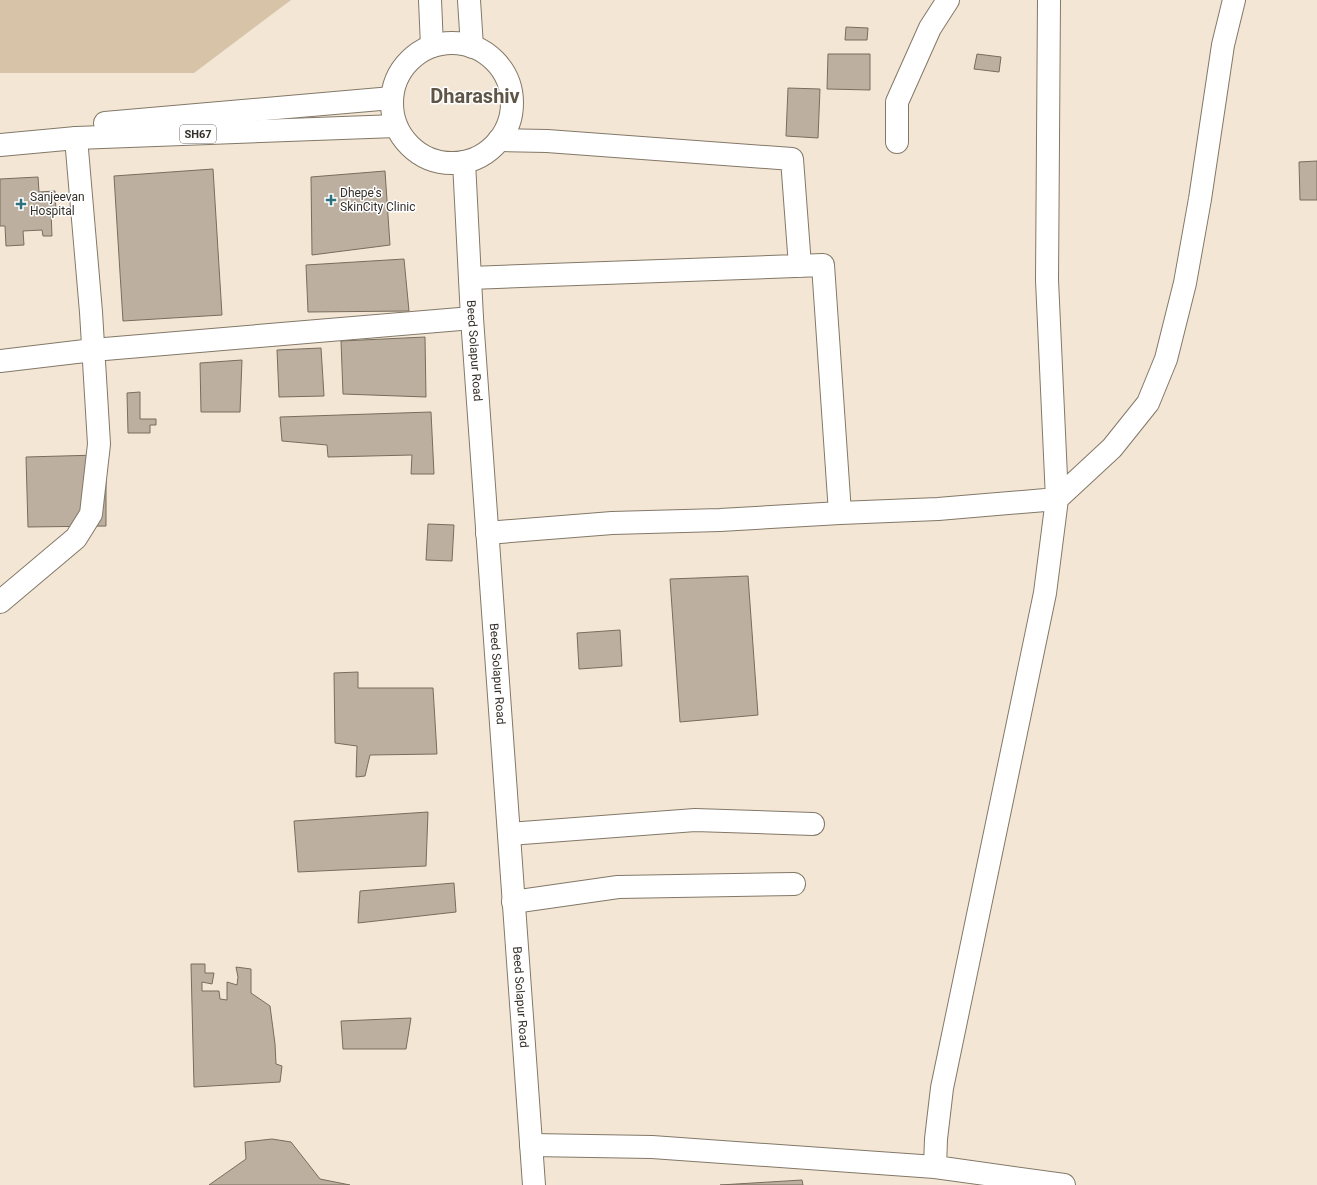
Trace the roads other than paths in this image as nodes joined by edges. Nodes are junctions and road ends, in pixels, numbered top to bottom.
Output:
1 (430, 0) edge
2 (470, 0) edge
3 (948, 0) edge
4 (1049, 0) edge
5 (1234, 0) edge
6 (432, 46) junction
7 (472, 47) junction
8 (392, 98) junction
9 (396, 126) junction
10 (0, 132) edge
11 (76, 138) junction
12 (499, 140) junction
13 (897, 142) dead end
14 (0, 145) edge
15 (464, 162) junction
16 (800, 266) junction
17 (470, 278) junction
18 (472, 318) junction
19 (93, 350) junction
20 (0, 361) edge
21 (1057, 499) junction
22 (840, 513) junction
23 (487, 533) junction
24 (0, 602) edge
25 (813, 824) dead end
26 (509, 834) junction
27 (794, 884) dead end
28 (513, 902) junction
29 (531, 1146) junction
30 (935, 1167) junction
31 (534, 1185) edge
32 (1064, 1185) edge

1 - 6 street
2 - 7 street
3 - 13 street
4 - 21 street
5 - 21 street
6 - 7 street
6 - 8 street
7 - 12 street
8 - 9 street
8 - 10 street
9 - 11 street, SH67
9 - 15 street
11 - 14 street, SH67
11 - 19 street
12 - 15 street
12 - 16 street
15 - 17 street, Beed Solapur Road
16 - 17 street
16 - 22 street
17 - 18 street, Beed Solapur Road
18 - 19 street
18 - 23 street, Beed Solapur Road
19 - 20 street
19 - 24 street
21 - 22 street
21 - 30 street
22 - 23 street
23 - 26 street, Beed Solapur Road
25 - 26 street
26 - 28 street, Beed Solapur Road
27 - 28 street
28 - 29 street, Beed Solapur Road
29 - 30 street
29 - 31 street, Beed Solapur Road
30 - 32 street

